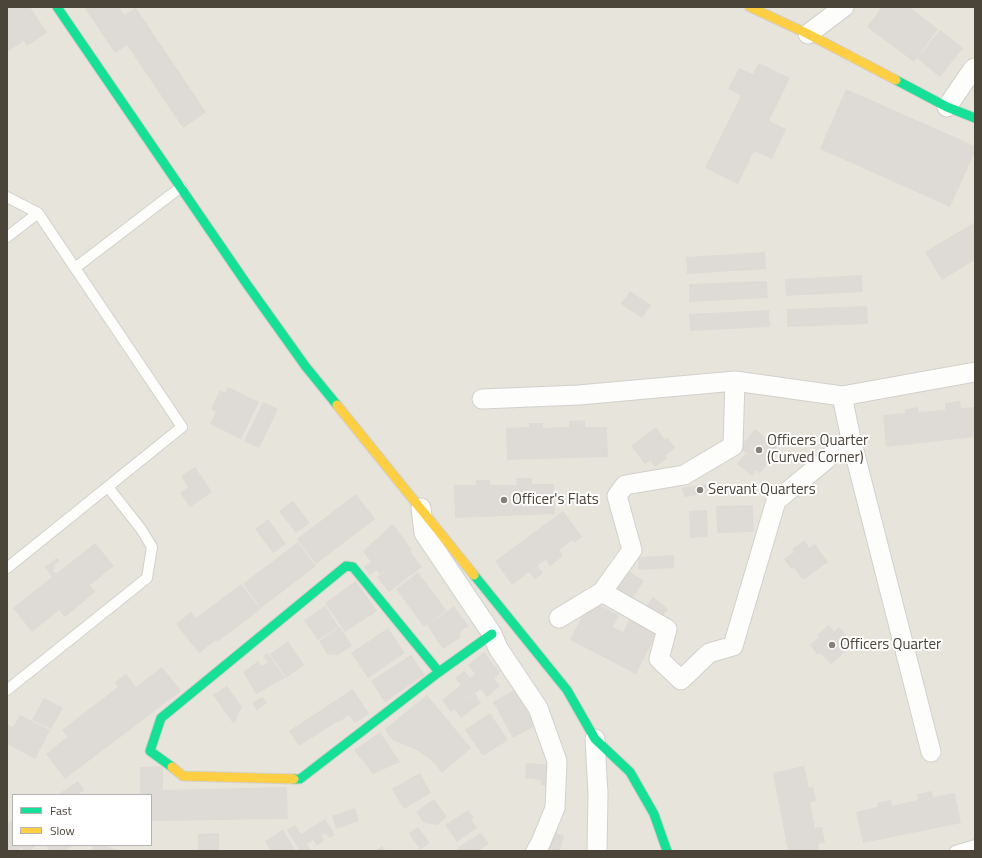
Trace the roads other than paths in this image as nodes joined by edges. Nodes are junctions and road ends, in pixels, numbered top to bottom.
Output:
1 (57, 7) edge
2 (750, 7) edge
3 (844, 7) edge
4 (808, 34) junction
5 (975, 68) edge
6 (947, 107) junction
7 (975, 118) edge
8 (181, 187) junction
9 (7, 197) edge
10 (38, 213) junction
11 (7, 237) edge
12 (75, 268) junction
13 (975, 372) edge
14 (735, 381) junction
15 (842, 396) junction
16 (482, 399) dead end
17 (851, 439) junction
18 (108, 487) junction
19 (421, 508) junction
20 (7, 568) edge
21 (602, 592) junction
22 (559, 618) dead end
23 (492, 634) junction
24 (439, 672) junction
25 (7, 690) edge
26 (595, 739) junction
27 (931, 752) dead end
28 (975, 845) edge
29 (536, 851) edge
30 (597, 851) edge
31 (667, 851) edge
32 (954, 851) edge

1 - 8 street
2 - 4 street
3 - 4 street
4 - 6 street
5 - 6 street
6 - 7 street
8 - 12 lane
8 - 19 street
9 - 10 lane
10 - 11 lane
10 - 12 lane
12 - 18 lane
13 - 15 street
14 - 15 street
14 - 16 street
14 - 21 street
15 - 17 street
17 - 21 street
17 - 27 street
18 - 20 lane
18 - 25 lane
19 - 23 street
19 - 26 street
21 - 22 street
23 - 24 street
23 - 29 street
24 - 24 street
26 - 30 street
26 - 31 street
28 - 32 lane

